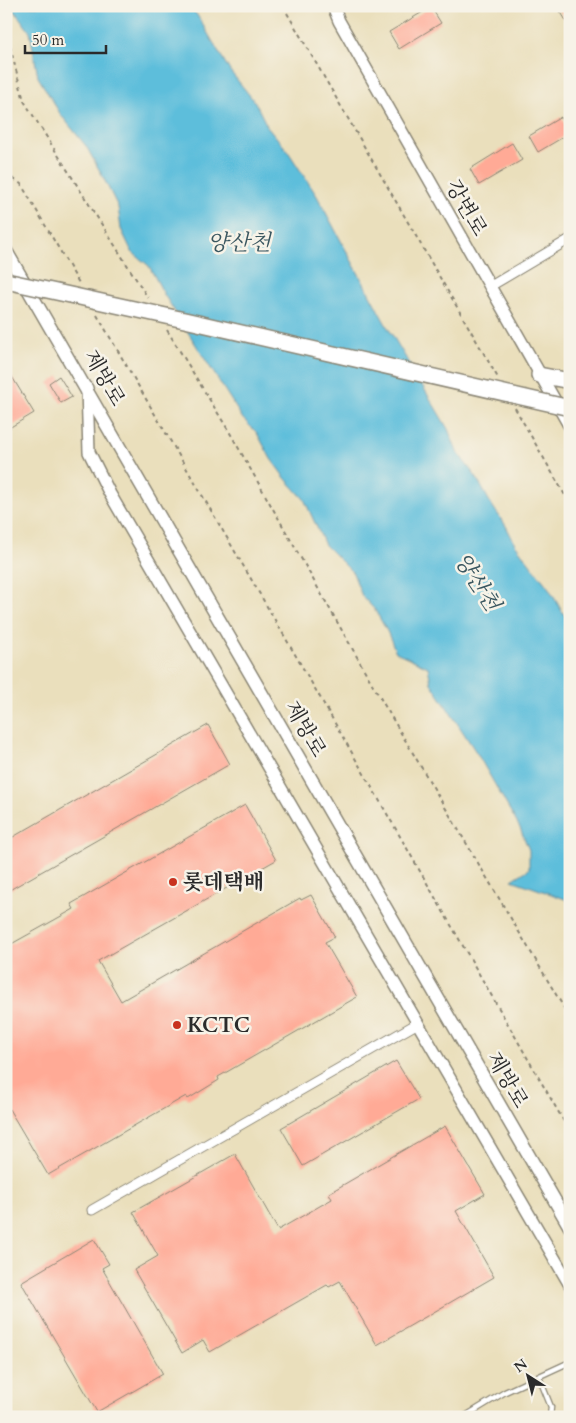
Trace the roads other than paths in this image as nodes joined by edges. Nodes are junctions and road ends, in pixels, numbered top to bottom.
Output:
1 (334, 6) edge
2 (570, 240) edge
3 (6, 251) edge
4 (6, 281) edge
5 (489, 287) junction
6 (539, 375) junction
7 (570, 381) edge
8 (87, 388) junction
9 (570, 408) edge
10 (570, 426) edge
11 (418, 1023) junction
12 (92, 1210) dead end
13 (570, 1227) edge
14 (570, 1285) edge
15 (570, 1362) edge
16 (539, 1377) junction
17 (464, 1417) edge
18 (550, 1417) edge

1 - 5 street, 강변로
2 - 5 street
3 - 8 main road, 제방로
4 - 9 main road, bridge
5 - 6 street, 강변로
6 - 7 main road
6 - 10 street, 강변로
8 - 11 street
8 - 13 main road, 제방로
11 - 12 street
11 - 14 street
15 - 16 lane
16 - 17 lane
16 - 18 lane

